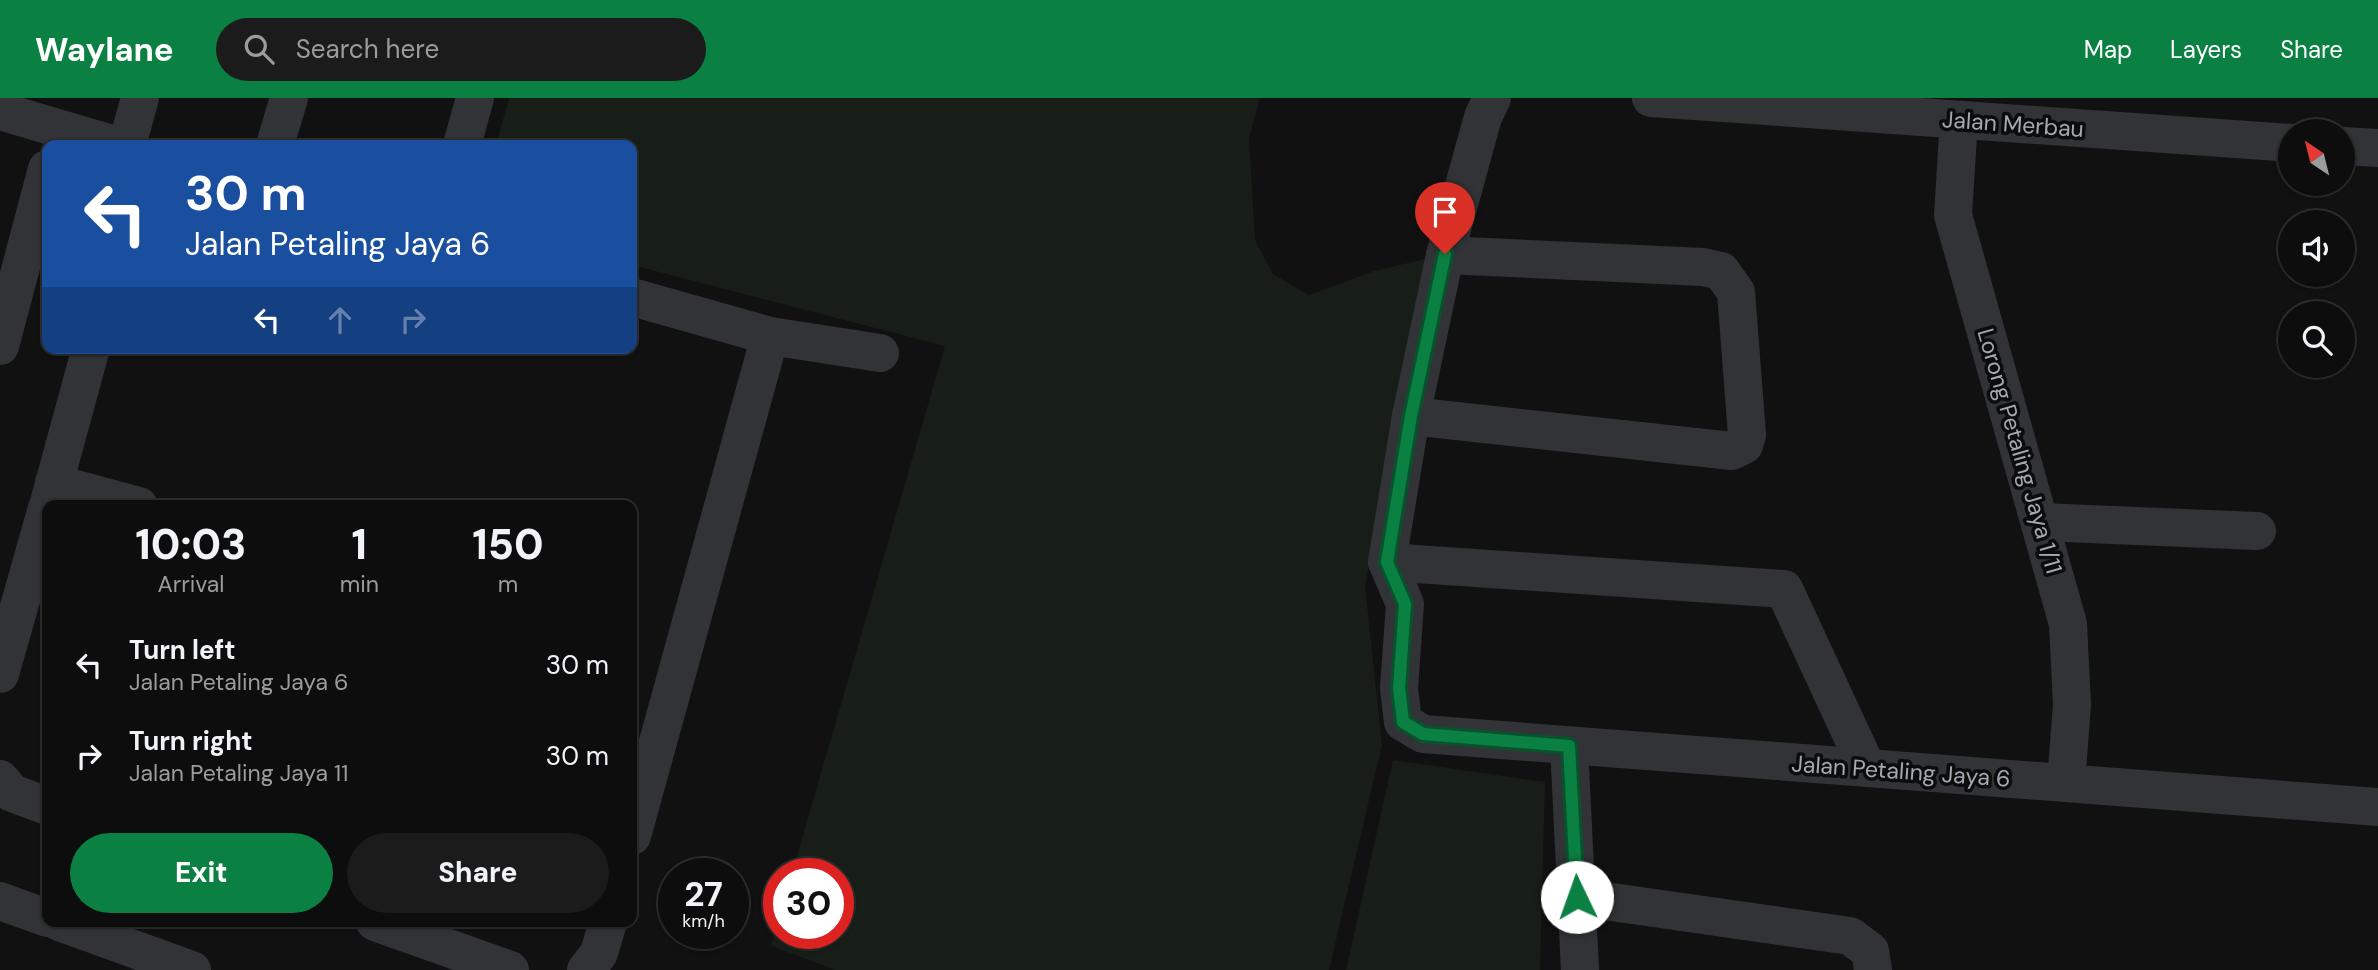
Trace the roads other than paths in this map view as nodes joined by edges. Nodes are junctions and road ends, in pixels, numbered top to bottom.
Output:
1 (140, 98) edge
2 (289, 98) edge
3 (475, 98) edge
4 (1492, 98) edge
5 (1651, 98) edge
6 (1808, 103) edge
7 (0, 111) edge
8 (1959, 120) junction
9 (59, 123) edge
10 (102, 140) edge
11 (128, 140) edge
12 (276, 140) edge
13 (462, 140) edge
14 (2278, 142) edge
15 (2356, 147) edge
16 (2378, 148) edge
17 (42, 188) edge
18 (1445, 254) junction
19 (637, 298) edge
20 (770, 336) junction
21 (0, 346) edge
22 (880, 353) dead end
23 (90, 354) edge
24 (1411, 416) junction
25 (50, 499) edge
26 (2041, 522) junction
27 (42, 527) edge
28 (2257, 531) dead end
29 (1387, 562) junction
30 (0, 674) edge
31 (1569, 746) junction
32 (1867, 768) junction
33 (0, 779) edge
34 (2066, 783) junction
35 (42, 804) edge
36 (2378, 807) edge
37 (637, 818) edge
38 (1577, 897) junction
39 (0, 901) edge
40 (42, 916) edge
41 (73, 927) edge
42 (389, 927) edge
43 (607, 927) edge
44 (192, 970) edge
45 (510, 970) edge
46 (586, 970) edge
47 (1580, 970) edge
48 (1873, 970) edge

1 - 11 street
2 - 12 street
3 - 13 street
4 - 18 street
5 - 6 street, Jalan Merbau
6 - 8 street, Jalan Merbau
7 - 9 street
8 - 14 street, Jalan Merbau
8 - 26 street, Lorong Petaling Jaya 1/11
9 - 10 street
15 - 16 street
17 - 21 street
18 - 24 street
18 - 24 street
19 - 20 street
20 - 22 street
20 - 37 street
23 - 25 street
24 - 29 street
26 - 28 street
26 - 34 street, Lorong Petaling Jaya 1/11
27 - 30 street
29 - 31 street, Jalan Petaling Jaya 6
29 - 32 street
31 - 32 street, Jalan Petaling Jaya 6
31 - 38 street
32 - 34 street, Jalan Petaling Jaya 6
33 - 35 street
34 - 36 street, Jalan Petaling Jaya 6
38 - 47 street
38 - 48 street
39 - 40 street
41 - 44 street
42 - 45 street
43 - 46 street

